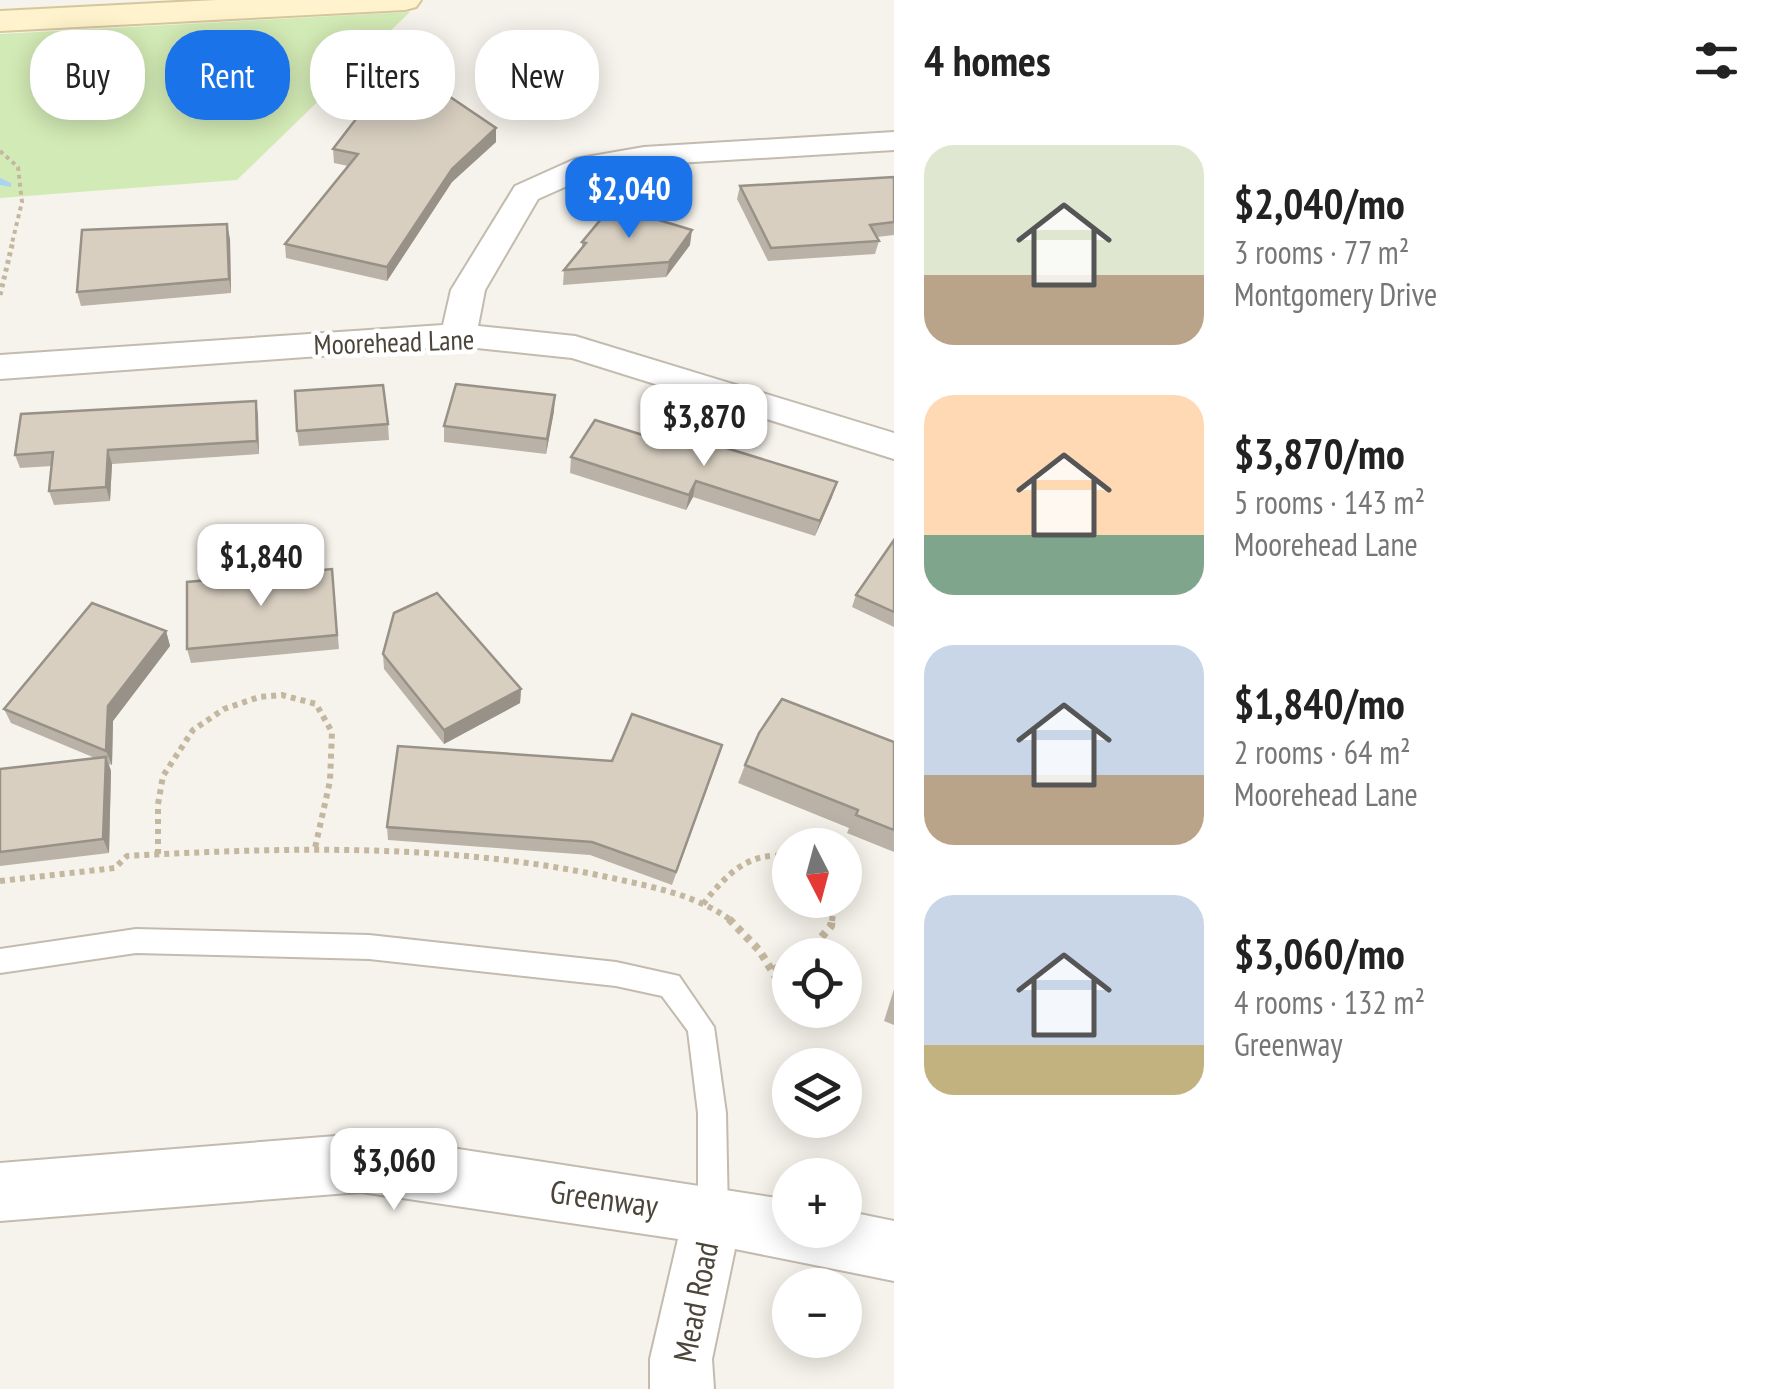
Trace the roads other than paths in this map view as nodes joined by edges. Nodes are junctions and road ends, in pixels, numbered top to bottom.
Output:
1 (405, 0) edge
2 (168, 6) edge
3 (0, 21) edge
4 (894, 141) edge
5 (458, 334) junction
6 (0, 367) edge
7 (894, 446) edge
8 (0, 961) edge
9 (0, 1192) edge
10 (713, 1214) junction
11 (772, 1226) edge
12 (862, 1244) edge
13 (894, 1250) edge
14 (682, 1389) edge

1 - 2 street
2 - 3 street
4 - 5 street
5 - 6 street, Moorehead Lane
5 - 7 street, Moorehead Lane
8 - 10 lane
9 - 10 street, Greenway
10 - 11 street, Greenway
10 - 14 street, Mead Road
12 - 13 street, Greenway

